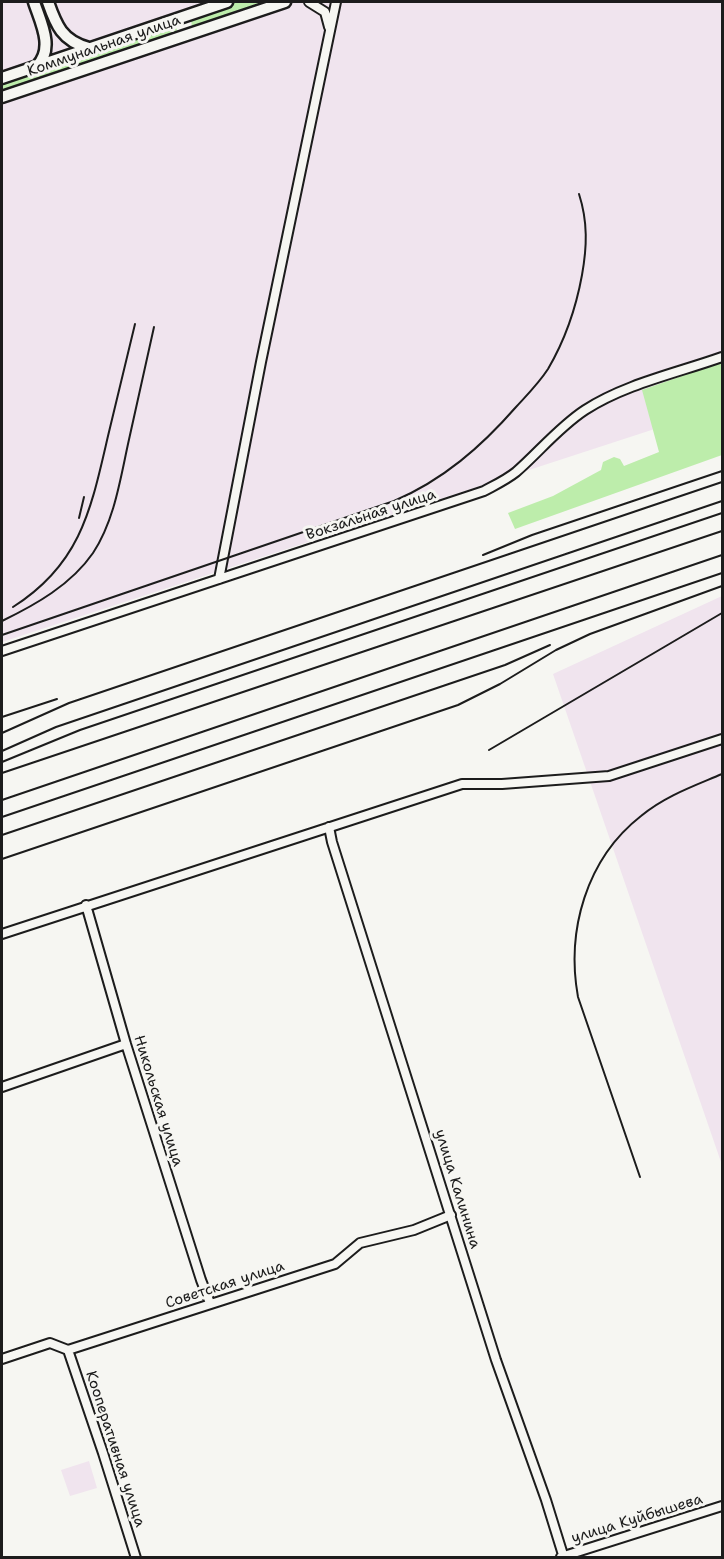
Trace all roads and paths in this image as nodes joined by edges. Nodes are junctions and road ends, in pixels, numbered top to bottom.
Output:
1 (34, 2) edge
2 (48, 2) edge
3 (226, 2) edge
4 (285, 2) edge
5 (309, 2) edge
6 (336, 2) edge
7 (181, 17) junction
8 (329, 28) junction
9 (187, 34) junction
10 (89, 48) junction
11 (37, 66) junction
12 (2, 78) edge
13 (2, 97) edge
14 (723, 357) edge
15 (219, 579) junction
16 (2, 651) edge
17 (723, 739) edge
18 (329, 827) junction
19 (86, 905) junction
20 (2, 934) edge
21 (126, 1044) junction
22 (2, 1087) edge
23 (451, 1215) junction
24 (210, 1303) junction
25 (68, 1350) junction
26 (2, 1359) edge
27 (723, 1506) edge
28 (136, 1557) edge
29 (562, 1557) edge

1 - 11 main road
2 - 10 main road
3 - 7 main road, Коммунальная улица
4 - 9 main road, Коммунальная улица
5 - 8 street
6 - 8 street
7 - 9 main road
7 - 10 main road, Коммунальная улица
8 - 15 street
9 - 13 main road, Коммунальная улица
10 - 11 main road, Коммунальная улица
11 - 12 main road, Коммунальная улица
14 - 15 street, Вокзальная улица
15 - 16 street, Вокзальная улица
17 - 18 street
18 - 19 street
18 - 23 street, улица Калинина
19 - 20 street
19 - 21 street, Никольская улица
21 - 22 street
21 - 24 street, Никольская улица
23 - 24 street, Советская улица
23 - 29 street, улица Калинина
24 - 25 street, Советская улица
25 - 26 street, Советская улица
25 - 28 street, Кооперативная улица
27 - 29 street, улица Куйбышева

